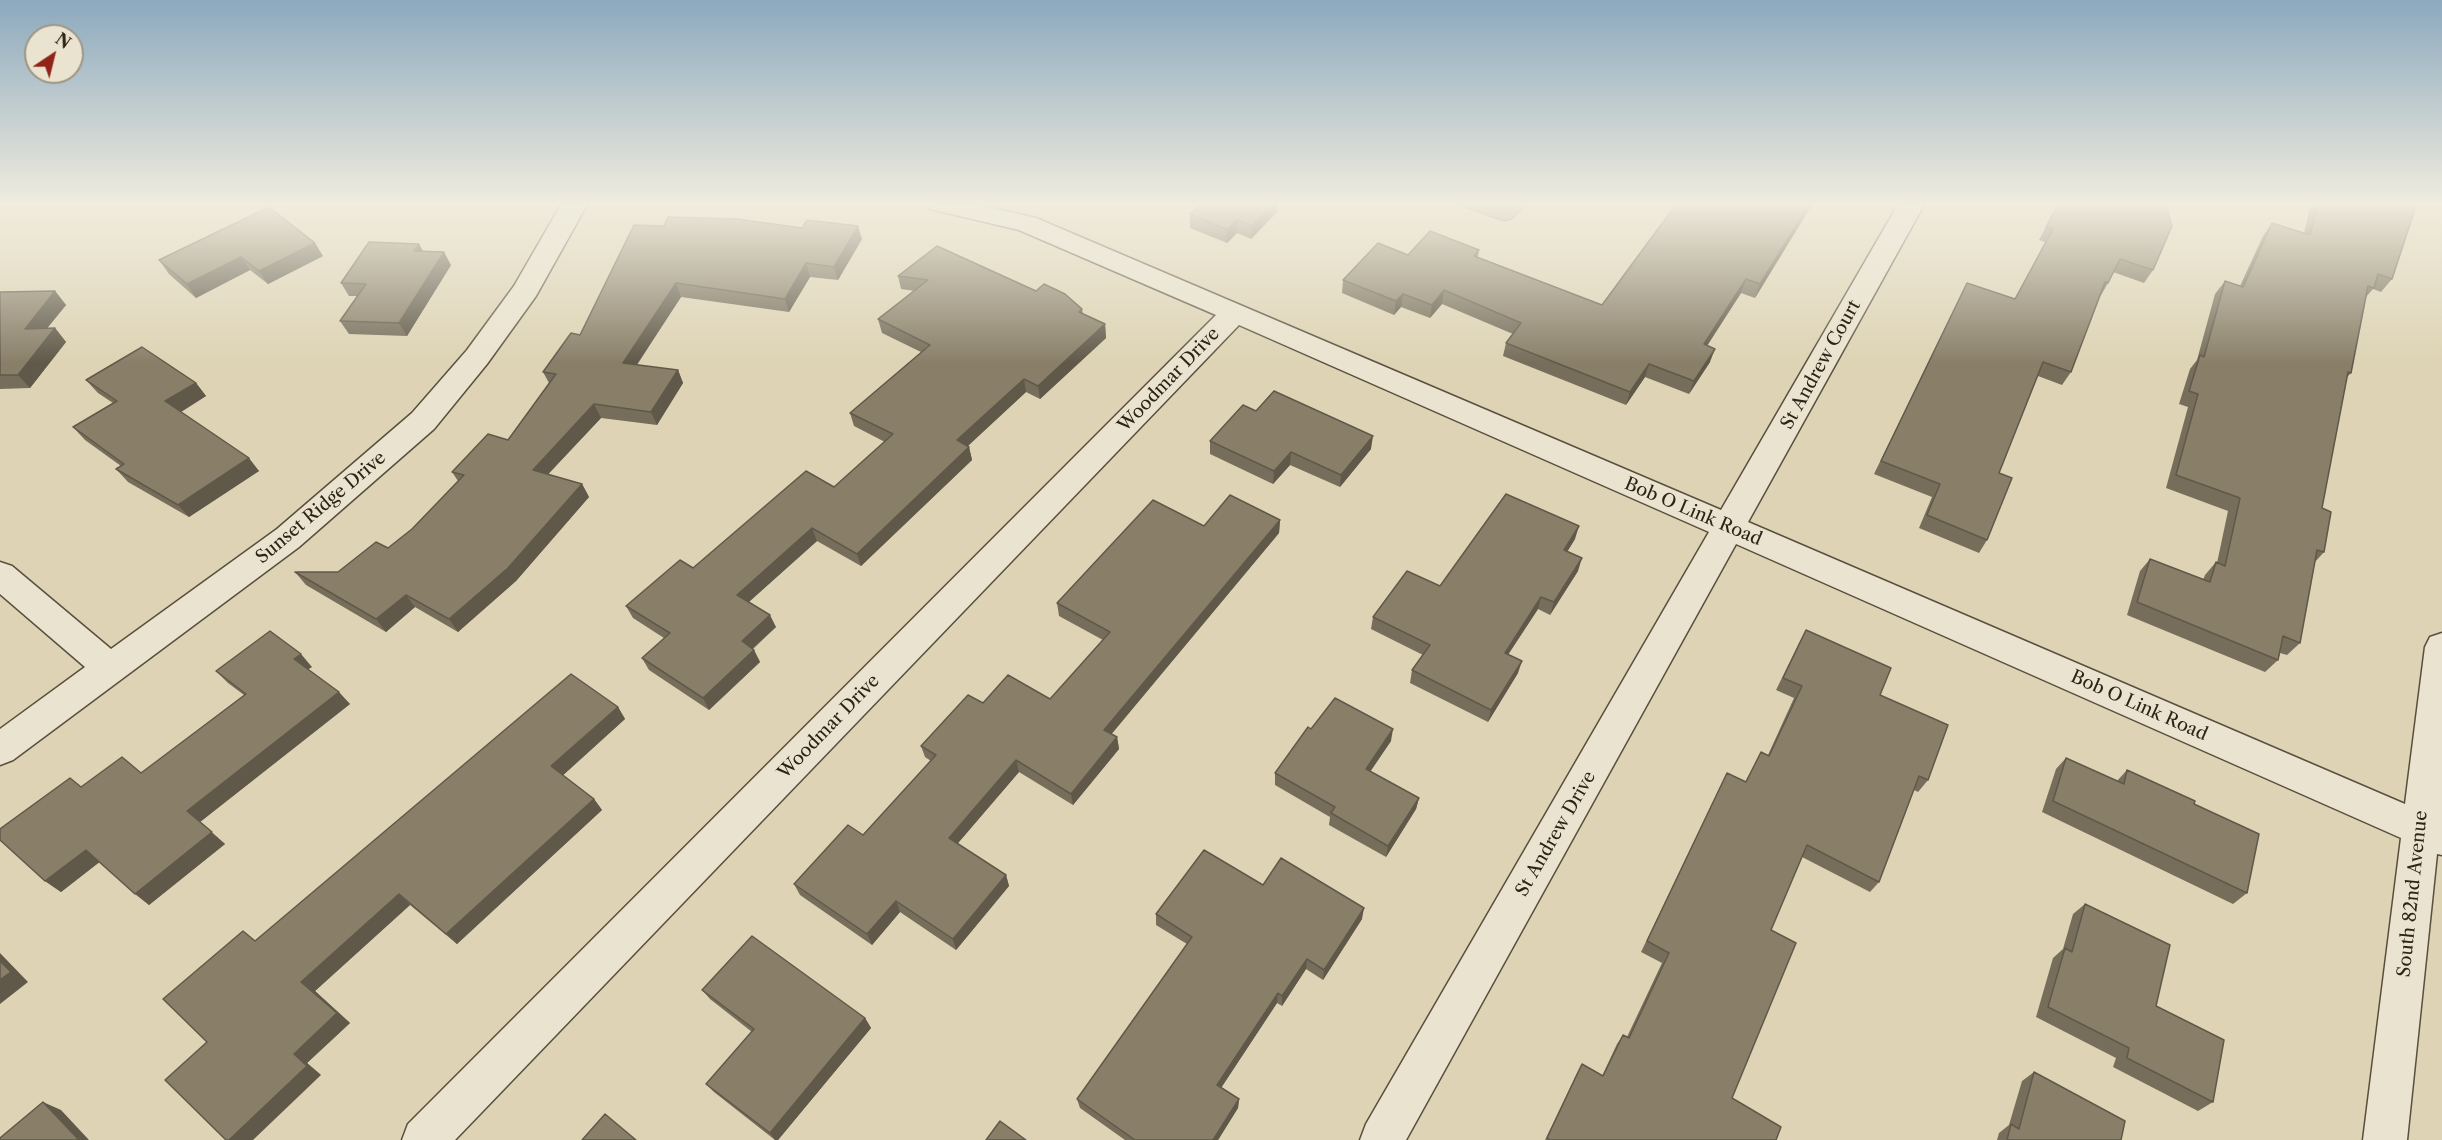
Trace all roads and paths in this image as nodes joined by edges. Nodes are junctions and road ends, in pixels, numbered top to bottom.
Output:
1 (545, 256) edge
2 (1103, 256) edge
3 (1882, 256) edge
4 (1234, 314) junction
5 (1730, 528) junction
6 (0, 575) edge
7 (2442, 647) edge
8 (111, 669) junction
9 (0, 748) edge
10 (2431, 833) edge
11 (424, 1140) edge
12 (1382, 1140) edge
13 (2385, 1140) edge

1 - 8 street, Sunset Ridge Drive
2 - 4 street, Bob O Link Road
3 - 5 street, St Andrew Court
4 - 5 street, Bob O Link Road
4 - 11 street, Woodmar Drive
5 - 10 street, Bob O Link Road
5 - 12 street, St Andrew Drive
6 - 8 street
7 - 10 street, South 82nd Avenue
8 - 9 street, Sunset Ridge Drive
10 - 13 street, South 82nd Avenue

